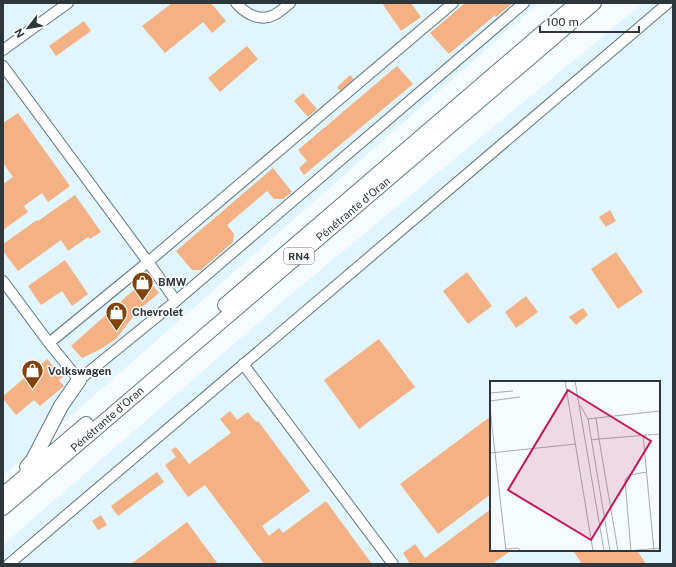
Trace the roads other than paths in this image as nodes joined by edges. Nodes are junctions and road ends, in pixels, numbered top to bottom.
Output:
1 (68, 3) edge
2 (236, 3) edge
3 (290, 3) edge
4 (453, 3) edge
5 (524, 3) edge
6 (577, 3) edge
7 (594, 3) edge
8 (668, 3) edge
9 (3, 50) edge
10 (3, 66) edge
11 (148, 262) junction
12 (3, 281) edge
13 (176, 301) junction
14 (49, 343) junction
15 (243, 364) junction
16 (79, 380) junction
17 (4, 494) edge
18 (3, 508) edge
19 (9, 564) edge
20 (393, 564) edge

1 - 9 street
2 - 3 street
4 - 11 street
5 - 13 street
6 - 17 highway, Pénétrante d'Oran / RN4
7 - 18 highway, Pénétrante d'Oran / RN4
8 - 15 street
10 - 11 street
11 - 13 street
11 - 14 street
12 - 14 street
13 - 16 street
14 - 16 street
15 - 19 street
15 - 20 street
16 - 17 highway

